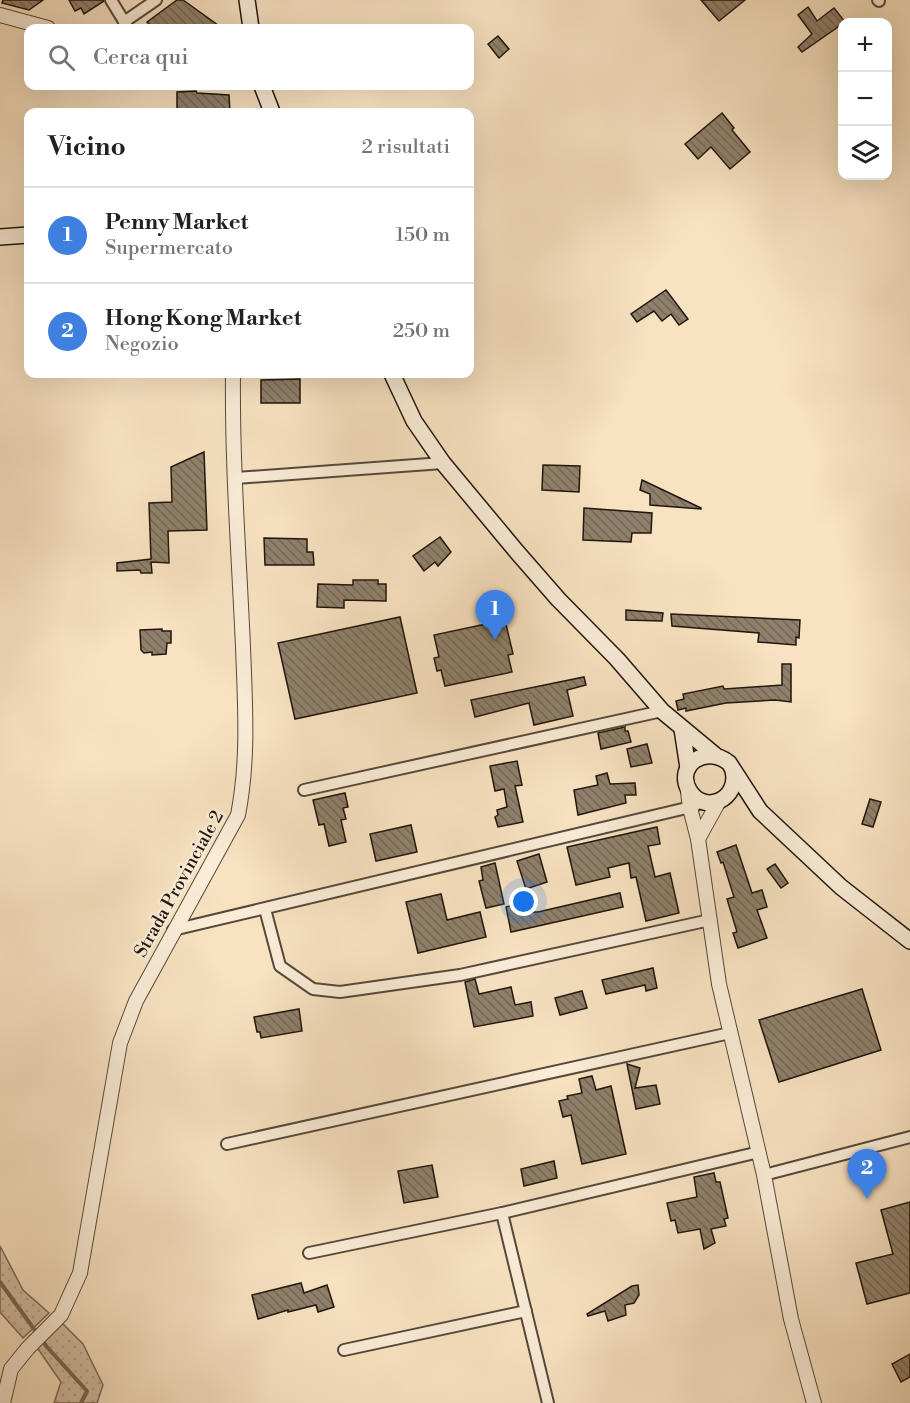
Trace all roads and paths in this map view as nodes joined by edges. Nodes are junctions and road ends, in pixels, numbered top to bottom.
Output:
1 (111, 0) edge
2 (156, 0) edge
3 (247, 0) edge
4 (0, 15) edge
5 (33, 24) edge
6 (125, 24) edge
7 (127, 24) edge
8 (250, 24) edge
9 (263, 90) edge
10 (263, 90) edge
11 (261, 108) edge
12 (270, 108) edge
13 (24, 235) edge
14 (0, 237) edge
15 (233, 378) edge
16 (394, 378) edge
17 (443, 463) junction
18 (236, 478) junction
19 (662, 711) junction
20 (682, 729) junction
21 (715, 755) junction
22 (688, 768) junction
23 (733, 771) junction
24 (687, 784) junction
25 (304, 790) dead end
26 (718, 800) junction
27 (690, 808) junction
28 (760, 811) junction
29 (698, 839) junction
30 (265, 909) junction
31 (710, 920) junction
32 (173, 930) junction
33 (910, 941) edge
34 (730, 1033) junction
35 (910, 1137) edge
36 (227, 1144) dead end
37 (759, 1152) junction
38 (764, 1175) junction
39 (502, 1213) junction
40 (309, 1253) dead end
41 (526, 1311) junction
42 (344, 1350) dead end
43 (3, 1403) edge
44 (548, 1403) edge
45 (814, 1403) edge

1 - 6 street
2 - 7 street
3 - 8 main road
4 - 5 street
9 - 11 main road
10 - 12 main road
13 - 14 main road
15 - 18 street, Strada Provinciale 2
16 - 17 main road
17 - 18 street
17 - 19 main road
18 - 32 street, Strada Provinciale 2
19 - 20 main road
19 - 25 street
20 - 21 main road
20 - 22 main road
21 - 22 main road
21 - 23 main road
22 - 24 main road
23 - 26 main road
23 - 28 main road
24 - 26 main road
24 - 27 street
26 - 27 street
26 - 28 main road
26 - 29 street
27 - 29 street
27 - 30 street
28 - 33 main road
29 - 31 street
30 - 31 street
30 - 32 street
31 - 34 street
32 - 43 street, Strada Provinciale 2
34 - 36 street
34 - 37 street
35 - 38 street
37 - 38 street
37 - 39 street
38 - 45 street
39 - 40 street
39 - 41 street
41 - 42 street
41 - 44 street

